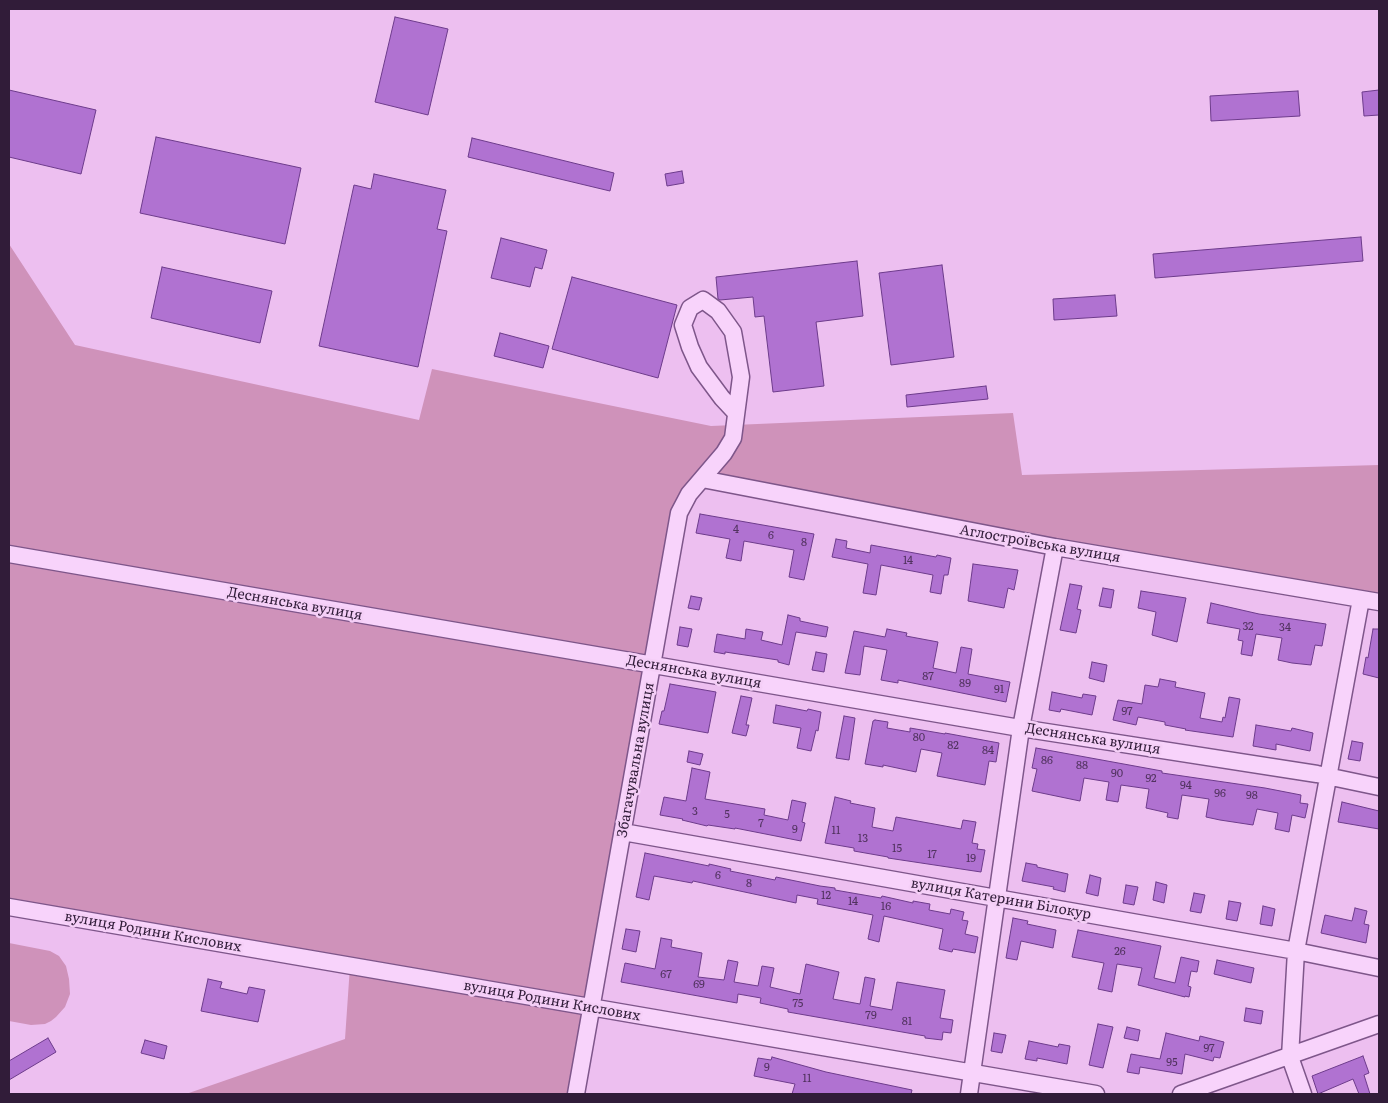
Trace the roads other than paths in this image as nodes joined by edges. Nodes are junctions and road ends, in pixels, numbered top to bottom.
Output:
1 (736, 413) junction
2 (702, 479) junction
3 (1055, 547) junction
4 (9, 554) edge
5 (1361, 599) junction
6 (1379, 602) edge
7 (653, 665) junction
8 (1021, 728) junction
9 (1328, 777) junction
10 (1379, 787) edge
11 (623, 832) junction
12 (997, 898) junction
13 (9, 907) edge
14 (1296, 951) junction
15 (1379, 968) edge
16 (592, 1007) junction
17 (1379, 1024) edge
18 (1290, 1057) junction
19 (972, 1072) junction
20 (576, 1094) edge
21 (969, 1094) edge
22 (1096, 1094) edge
23 (1180, 1094) edge
24 (1303, 1094) edge

1 - 1 street, Збагачувальна вулиця
1 - 2 street, Збагачувальна вулиця
2 - 3 street, Аглостроївська вулиця
2 - 7 street, Збагачувальна вулиця
3 - 5 street, Аглостроївська вулиця
3 - 8 street
4 - 7 street, Деснянська вулиця
5 - 6 street, Аглостроївська вулиця
5 - 9 street
7 - 8 street, Деснянська вулиця
7 - 11 street, Збагачувальна вулиця
8 - 9 street, Деснянська вулиця
8 - 12 street
9 - 10 street, Деснянська вулиця
9 - 14 street
11 - 12 street, вулиця Катерини Білокур
11 - 16 street, Збагачувальна вулиця
12 - 14 street, вулиця Катерини Білокур
12 - 19 street
13 - 16 street, вулиця Родини Кислових
14 - 15 street, вулиця Катерини Білокур
14 - 18 street
16 - 19 street, вулиця Родини Кислових
16 - 20 street, Збагачувальна вулиця
17 - 18 street
18 - 23 street
18 - 24 street
19 - 21 street
19 - 22 street, вулиця Родини Кислових

